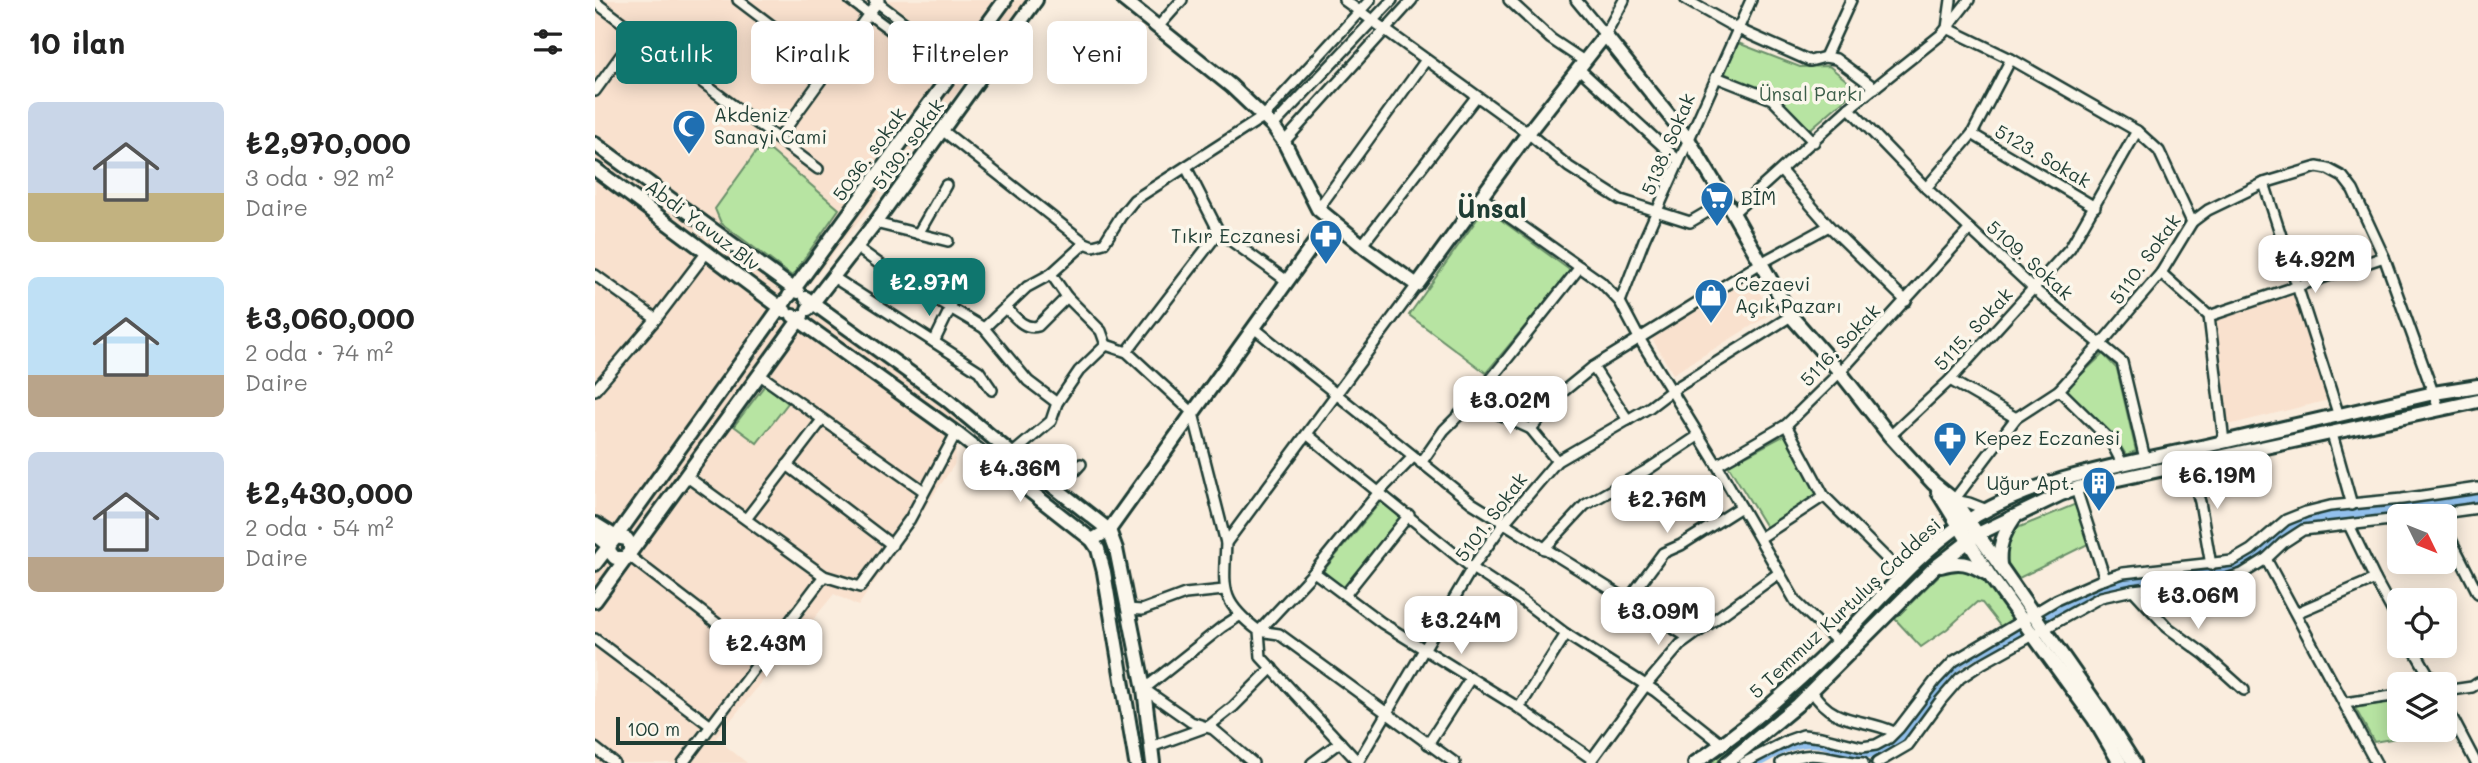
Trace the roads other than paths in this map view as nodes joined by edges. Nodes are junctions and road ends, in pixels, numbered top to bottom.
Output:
1 (739, 0) edge
2 (850, 0) edge
3 (1005, 0) edge
4 (1036, 0) edge
5 (1124, 0) edge
6 (1182, 0) edge
7 (1344, 0) edge
8 (1370, 0) edge
9 (1392, 0) edge
10 (1412, 0) edge
11 (1510, 0) edge
12 (1576, 0) edge
13 (1624, 0) edge
14 (1686, 0) edge
15 (1751, 0) edge
16 (1850, 0) edge
17 (1951, 0) edge
18 (1969, 0) edge
19 (877, 1) edge
20 (595, 2) edge
21 (1359, 13) junction
22 (869, 14) junction
23 (621, 21) edge
24 (766, 21) edge
25 (864, 21) edge
26 (903, 21) edge
27 (989, 21) edge
28 (1372, 21) junction
29 (1158, 27) junction
30 (888, 28) edge
31 (1738, 29) junction
32 (1384, 30) junction
33 (1944, 31) junction
34 (1605, 35) junction
35 (1825, 57) junction
36 (2011, 59) junction
37 (1426, 60) junction
38 (616, 62) edge
39 (1581, 64) junction
40 (1716, 78) junction
41 (705, 84) edge
42 (818, 84) edge
43 (943, 84) edge
44 (1875, 88) junction
45 (595, 91) edge
46 (1476, 97) junction
47 (1849, 108) junction
48 (1268, 122) junction
49 (942, 130) junction
50 (2137, 131) junction
51 (1528, 133) junction
52 (1972, 134) junction
53 (778, 139) junction
54 (1688, 139) junction
55 (1284, 142) junction
56 (1814, 142) junction
57 (595, 144) edge
58 (1679, 161) junction
59 (1186, 167) junction
60 (595, 169) edge
61 (818, 169) dead end
62 (1781, 171) junction
63 (2264, 183) junction
64 (946, 185) dead end
65 (1926, 188) junction
66 (1481, 197) junction
67 (1726, 201) junction
68 (2095, 207) junction
69 (1318, 209) junction
70 (1658, 213) junction
71 (1733, 213) junction
72 (1331, 220) junction
73 (2192, 222) junction
74 (875, 223) junction
75 (1829, 226) junction
76 (1970, 229) junction
77 (1219, 232) junction
78 (918, 233) junction
79 (948, 241) dead end
80 (1085, 243) junction
81 (1362, 245) junction
82 (856, 247) junction
83 (707, 252) junction
84 (2384, 257) junction
85 (1761, 263) junction
86 (1580, 267) junction
87 (2161, 272) junction
88 (1051, 274) junction
89 (595, 275) edge
90 (833, 277) junction
91 (1287, 281) junction
92 (1417, 285) junction
93 (2296, 286) junction
94 (2034, 289) junction
95 (1067, 298) junction
96 (1906, 301) junction
97 (1621, 302) junction
98 (796, 305) junction
99 (951, 307) junction
100 (1006, 308) junction
101 (1791, 316) junction
102 (2209, 316) junction
103 (656, 319) junction
104 (984, 328) junction
105 (1254, 328) junction
106 (1639, 338) junction
107 (934, 342) junction
108 (1106, 345) junction
109 (2100, 345) junction
110 (1127, 352) junction
111 (1593, 367) junction
112 (1840, 372) junction
113 (760, 375) junction
114 (1950, 380) junction
115 (2478, 386) edge
116 (595, 390) edge
117 (992, 390) dead end
118 (2059, 390) junction
119 (1671, 391) junction
120 (2434, 393) junction
121 (1335, 395) junction
122 (1476, 398) junction
123 (2478, 401) edge
124 (1057, 403) junction
125 (2439, 409) junction
126 (1193, 413) junction
127 (2339, 416) junction
128 (2016, 418) junction
129 (822, 420) junction
130 (1628, 420) junction
131 (1786, 425) junction
132 (2293, 426) junction
133 (1531, 429) junction
134 (956, 433) junction
135 (2332, 434) junction
136 (1308, 435) junction
137 (1698, 436) junction
138 (1890, 436) junction
139 (2224, 442) junction
140 (2294, 442) junction
141 (1012, 454) junction
142 (2145, 459) junction
143 (1417, 460) junction
144 (1557, 461) junction
145 (1081, 464) dead end
146 (1717, 464) junction
147 (2189, 464) junction
148 (787, 465) junction
149 (2123, 465) junction
150 (686, 476) junction
151 (1933, 483) junction
152 (2478, 488) edge
153 (1058, 489) junction
154 (2076, 489) junction
155 (924, 491) junction
156 (1379, 492) junction
157 (1824, 496) junction
158 (1955, 498) junction
159 (2352, 505) junction
160 (1741, 508) junction
161 (2478, 508) edge
162 (1987, 510) junction
163 (2457, 512) edge
164 (1409, 515) junction
165 (2017, 515) junction
166 (746, 519) junction
167 (2387, 520) edge
168 (1504, 523) junction
169 (595, 524) edge
170 (1964, 524) junction
171 (2349, 525) junction
172 (1109, 530) junction
173 (1979, 534) junction
174 (595, 535) edge
175 (1760, 538) junction
176 (1092, 540) junction
177 (613, 542) junction
178 (1968, 542) junction
179 (1226, 543) junction
180 (892, 544) junction
181 (1544, 549) junction
182 (2457, 552) edge
183 (628, 555) junction
184 (2266, 559) junction
185 (595, 564) edge
186 (2211, 565) junction
187 (2000, 566) junction
188 (1472, 568) junction
189 (1934, 568) junction
190 (1314, 572) junction
191 (1779, 573) junction
192 (1987, 573) junction
193 (1903, 575) junction
194 (824, 576) junction
195 (2105, 579) junction
196 (2375, 579) junction
197 (1224, 590) junction
198 (2133, 590) junction
199 (2478, 593) edge
200 (1345, 595) junction
201 (1629, 599) junction
202 (595, 601) edge
203 (2387, 601) edge
204 (1127, 609) junction
205 (2296, 613) junction
206 (1239, 616) junction
207 (2028, 617) junction
208 (1259, 631) junction
209 (2039, 632) junction
210 (1566, 634) junction
211 (1689, 638) junction
212 (595, 639) edge
213 (1838, 642) junction
214 (1424, 650) junction
215 (762, 658) junction
216 (1272, 668) junction
217 (1471, 679) junction
218 (2478, 683) edge
219 (1646, 685) junction
220 (1144, 689) junction
221 (2457, 689) edge
222 (2244, 690) dead end
223 (1812, 691) junction
224 (2387, 697) edge
225 (2345, 702) junction
226 (1519, 708) junction
227 (1389, 713) junction
228 (711, 726) junction
229 (1205, 726) junction
230 (2457, 727) edge
231 (1894, 732) junction
232 (1340, 742) junction
233 (1429, 744) junction
234 (1723, 745) junction
235 (1151, 747) junction
236 (595, 748) edge
237 (1592, 761) edge
238 (1359, 762) edge
239 (614, 763) edge
240 (683, 763) edge
241 (1136, 763) edge
242 (1153, 763) edge
243 (1253, 763) edge
244 (1312, 763) edge
245 (1455, 763) edge
246 (1695, 763) edge
247 (1727, 763) edge
248 (1744, 763) edge
249 (1781, 763) edge
250 (1863, 763) edge
251 (1877, 763) edge
252 (2120, 763) edge
253 (2134, 763) edge
254 (2376, 763) edge
255 (2476, 763) edge

1 - 24 street
2 - 22 street
3 - 27 main road, 5036. sokak
4 - 49 main road, 5130. sokak
5 - 29 main road
6 - 29 street
7 - 21 street
8 - 21 street
9 - 28 street
10 - 32 street
11 - 39 street
12 - 34 street
13 - 34 street
14 - 31 street
15 - 31 street, 5138. Sokak
16 - 35 street
17 - 33 street
18 - 33 street
19 - 22 street
19 - 26 street
20 - 23 street
21 - 28 street
21 - 48 street
22 - 25 street
22 - 30 street
28 - 32 street
28 - 48 street
29 - 48 main road
31 - 35 street
31 - 40 street, 5138. Sokak
32 - 37 street
32 - 55 street
33 - 36 street
33 - 44 street
34 - 39 main road
34 - 54 main road
35 - 44 street
36 - 50 street
36 - 52 street
37 - 46 street
37 - 69 street
38 - 45 street
39 - 51 main road
39 - 58 street
40 - 54 street, 5138. Sokak
40 - 56 street
41 - 53 street
42 - 53 street
43 - 98 main road, 5036. sokak
44 - 47 street
46 - 51 street
46 - 81 street
47 - 56 street
47 - 65 street, 5109. Sokak
48 - 55 main road
48 - 59 street
49 - 74 main road, 5130. sokak
49 - 80 street
50 - 68 street, 5115. Sokak
50 - 73 street
51 - 66 main road
51 - 70 street
52 - 65 street
52 - 68 street, 5123. Sokak
53 - 61 street
54 - 58 street, 5138. Sokak
54 - 67 main road
55 - 69 main road
56 - 62 street
57 - 98 main road
58 - 70 street, 5138. Sokak
59 - 77 street
59 - 80 street
60 - 83 main road, Abdi Yavuz Blv
62 - 71 street
62 - 75 street
63 - 73 street, 5110. Sokak
63 - 84 street, 5110. Sokak
63 - 93 street
64 - 78 street
65 - 76 street, 5109. Sokak
66 - 86 street
66 - 92 main road
67 - 70 street
67 - 71 main road
68 - 94 street, 5115. Sokak
69 - 72 main road
70 - 97 street, 5138. Sokak
71 - 85 main road
72 - 81 main road
72 - 91 main road
73 - 87 street, 5110. Sokak
74 - 78 street
74 - 82 main road, 5130. sokak
75 - 85 street
75 - 96 street
76 - 94 street, 5109. Sokak
76 - 96 street, 5116. Sokak
77 - 91 street
77 - 110 street
78 - 79 street
80 - 88 street
81 - 92 main road
82 - 90 main road, 5130. sokak
82 - 99 street
83 - 98 main road, Abdi Yavuz Blv
83 - 103 street
84 - 93 street
84 - 120 street, 5110. Sokak
85 - 101 main road
85 - 106 street
86 - 97 street
86 - 122 street
87 - 102 street
87 - 109 street, 5110. Sokak
88 - 95 street
88 - 100 street
89 - 103 street
90 - 98 main road, 5130. sokak
90 - 107 street
91 - 105 main road
92 - 121 street
93 - 102 street
93 - 127 street
94 - 109 street, 5109. Sokak
94 - 114 street, 5115. Sokak
95 - 100 street
95 - 108 street
96 - 112 street, 5116. Sokak
97 - 106 street
98 - 113 main road, 5130. sokak
98 - 134 main road
98 - 141 main road
98 - 177 main road, 5036. sokak
99 - 104 street
99 - 107 street
100 - 104 street
101 - 112 main road
101 - 119 street, 5101. Sokak
102 - 139 street
103 - 116 street
104 - 124 street
105 - 121 street
105 - 126 main road
106 - 111 street
106 - 119 street
107 - 117 street
108 - 110 street
108 - 124 street
109 - 118 street, 5110. Sokak
109 - 142 street, 5109. Sokak
110 - 126 street
111 - 130 street
111 - 133 street
112 - 131 street, 5116. Sokak
112 - 138 main road
113 - 129 street
113 - 150 main road, 5130. sokak
114 - 128 street
114 - 138 street, 5115. Sokak
115 - 120 main road, 5 Temmuz Kurtuluş Caddesi
118 - 128 street, 5110. Sokak
118 - 149 street
119 - 130 street, 5101. Sokak
119 - 137 street
120 - 125 street, 5110. Sokak
120 - 127 main road, 5 Temmuz Kurtuluş Caddesi
121 - 136 street
121 - 143 street
122 - 133 street
122 - 143 street
123 - 125 main road, 5 Temmuz Kurtuluş Caddesi
124 - 141 street
125 - 135 main road, 5 Temmuz Kurtuluş Caddesi
126 - 172 main road
126 - 179 street
127 - 132 main road, 5 Temmuz Kurtuluş Caddesi
128 - 158 street, 5110. Sokak
129 - 148 street
129 - 155 street
130 - 144 street, 5101. Sokak
131 - 146 street, 5116. Sokak
131 - 157 street
132 - 139 main road, 5 Temmuz Kurtuluş Caddesi
132 - 140 main road
133 - 144 street
134 - 155 street
134 - 176 main road
135 - 140 main road, 5 Temmuz Kurtuluş Caddesi
135 - 159 street
136 - 156 street
136 - 179 street
137 - 146 street
137 - 181 street
138 - 151 main road
139 - 142 main road, 5 Temmuz Kurtuluş Caddesi
140 - 147 main road, 5 Temmuz Kurtuluş Caddesi
141 - 153 main road
142 - 149 main road, 5 Temmuz Kurtuluş Caddesi
143 - 156 street
143 - 168 street
144 - 168 street, 5101. Sokak
145 - 153 street
146 - 160 street
147 - 154 main road, 5 Temmuz Kurtuluş Caddesi
147 - 186 street
148 - 166 street
148 - 180 street
149 - 162 main road, 5 Temmuz Kurtuluş Caddesi
150 - 166 street
150 - 183 main road, 5130. sokak
151 - 158 main road
151 - 170 main road
152 - 159 street
153 - 172 main road
154 - 165 main road, 5 Temmuz Kurtuluş Caddesi
154 - 195 street
155 - 180 street
156 - 164 street
156 - 190 street
157 - 175 street
157 - 193 street
158 - 162 street
158 - 170 main road
159 - 186 street
160 - 175 street
160 - 201 street
161 - 163 street
162 - 170 main road, 5 Temmuz Kurtuluş Caddesi
164 - 188 street
164 - 200 street
165 - 173 main road, 5 Temmuz Kurtuluş Caddesi
165 - 187 main road
166 - 194 street
167 - 171 street
168 - 181 street
168 - 188 street, 5101. Sokak
169 - 177 main road
170 - 173 main road
170 - 178 main road
170 - 193 main road, 5 Temmuz Kurtuluş Caddesi
171 - 184 street
171 - 196 street
172 - 176 main road
172 - 204 main road
173 - 178 main road, 5 Temmuz Kurtuluş Caddesi
173 - 187 main road
174 - 177 main road
175 - 191 street
176 - 241 main road
177 - 183 main road
177 - 185 main road, 5036. sokak
178 - 189 main road, 5 Temmuz Kurtuluş Caddesi
178 - 192 main road
179 - 197 street
180 - 194 street
181 - 201 street
182 - 199 street
183 - 202 main road, 5130. sokak
183 - 215 street
184 - 198 street
184 - 205 street
186 - 195 street
187 - 207 main road
188 - 210 street
188 - 214 street, 5101. Sokak
189 - 192 main road
189 - 223 main road, 5 Temmuz Kurtuluş Caddesi
190 - 200 street
190 - 208 street
191 - 211 street
191 - 213 street
192 - 207 main road
193 - 213 main road, 5 Temmuz Kurtuluş Caddesi
194 - 215 street
195 - 207 street
196 - 203 street
196 - 205 street
197 - 204 street
197 - 206 street
198 - 209 street
198 - 222 street
200 - 214 street
201 - 211 street
204 - 220 main road
205 - 225 street
206 - 208 street
206 - 220 street
207 - 209 main road
207 - 231 street
208 - 216 street
208 - 227 street
209 - 251 street
209 - 252 main road
209 - 253 main road
210 - 219 street
210 - 226 street
211 - 219 street
212 - 228 street
213 - 234 main road, 5 Temmuz Kurtuluş Caddesi
214 - 217 street
214 - 227 street, 5101. Sokak
215 - 228 street
216 - 229 street
216 - 232 street
217 - 226 street
217 - 233 street
218 - 221 street
219 - 234 street
219 - 237 street
220 - 229 street
220 - 235 main road
223 - 231 street
223 - 247 main road, 5 Temmuz Kurtuluş Caddesi
224 - 225 street
225 - 254 street
226 - 237 street
227 - 233 street
227 - 238 street, 5101. Sokak
228 - 240 street
229 - 235 street
229 - 243 street
230 - 255 street
231 - 248 street
232 - 238 street
232 - 244 street
233 - 245 street
234 - 246 main road, 5 Temmuz Kurtuluş Caddesi
235 - 242 main road
236 - 239 street
249 - 250 street

